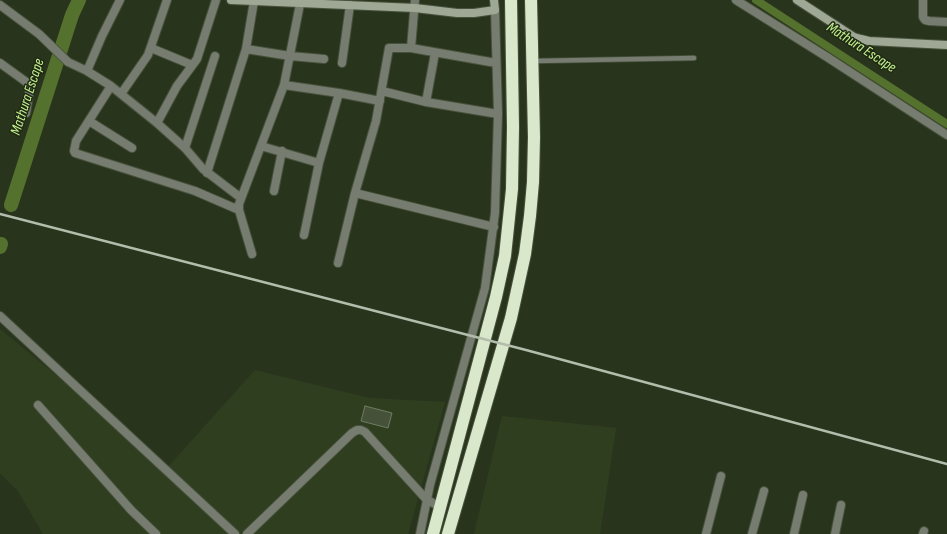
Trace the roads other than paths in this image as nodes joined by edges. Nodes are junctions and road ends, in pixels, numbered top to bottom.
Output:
1 (120, 0) edge
2 (167, 0) edge
3 (216, 0) edge
4 (231, 0) edge
5 (494, 0) edge
6 (511, 0) edge
7 (531, 0) edge
8 (736, 0) edge
9 (797, 0) edge
10 (923, 0) edge
11 (254, 1) junction
12 (330, 2) edge
13 (300, 4) junction
14 (391, 4) edge
15 (415, 4) edge
16 (350, 5) junction
17 (0, 6) edge
18 (495, 10) junction
19 (947, 22) edge
20 (947, 45) edge
21 (151, 48) junction
22 (411, 48) junction
23 (246, 49) junction
24 (435, 53) junction
25 (215, 56) dead end
26 (290, 56) junction
27 (694, 58) dead end
28 (324, 59) dead end
29 (532, 61) junction
30 (0, 62) edge
31 (342, 63) dead end
32 (496, 63) junction
33 (192, 65) junction
34 (87, 71) junction
35 (284, 85) junction
36 (111, 86) junction
37 (382, 91) junction
38 (121, 94) junction
39 (339, 94) junction
40 (380, 101) junction
41 (426, 102) junction
42 (26, 113) dead end
43 (498, 114) junction
44 (89, 120) junction
45 (157, 123) junction
46 (947, 135) edge
47 (261, 146) junction
48 (132, 148) dead end
49 (184, 148) junction
50 (282, 151) junction
51 (319, 163) junction
52 (207, 173) junction
53 (274, 191) dead end
54 (355, 193) junction
55 (241, 198) junction
56 (239, 210) junction
57 (494, 227) junction
58 (304, 235) dead end
59 (252, 254) dead end
60 (338, 263) dead end
61 (0, 316) edge
62 (38, 405) dead end
63 (721, 476) dead end
64 (764, 492) dead end
65 (803, 495) dead end
66 (426, 499) junction
67 (841, 505) dead end
68 (440, 507) junction
69 (156, 534) edge
70 (235, 534) edge
71 (247, 534) edge
72 (420, 534) edge
73 (433, 534) edge
74 (448, 534) edge
75 (706, 534) edge
76 (752, 534) edge
77 (794, 534) edge
78 (835, 534) edge

1 - 34 street
2 - 21 street
3 - 33 street
4 - 11 street
5 - 18 street
6 - 68 highway
7 - 29 highway
8 - 46 street
9 - 20 street
10 - 19 street
11 - 13 street
11 - 23 street
12 - 13 street
12 - 16 street
13 - 26 street
14 - 15 street
14 - 16 street
15 - 18 street
15 - 22 street
16 - 31 street
17 - 34 street
18 - 32 street
21 - 33 street
21 - 38 street
22 - 24 street
22 - 37 street
23 - 26 street
23 - 52 street
24 - 32 street
24 - 41 street
25 - 49 street
26 - 28 street
26 - 35 street
27 - 29 lane
29 - 74 highway
30 - 42 street
32 - 43 street
33 - 45 street
34 - 36 street
35 - 39 street
35 - 47 street
36 - 38 street
36 - 44 street
37 - 40 street
37 - 41 street
38 - 45 street
39 - 40 street
39 - 51 street
40 - 54 street
41 - 43 street
43 - 57 street
44 - 48 street
44 - 56 street
45 - 49 street
47 - 50 street
47 - 55 street
49 - 52 street
50 - 51 street
50 - 53 street
51 - 58 street
52 - 55 street
54 - 57 street
54 - 60 street
55 - 56 street
56 - 59 street
57 - 66 street
61 - 70 street
62 - 69 street
63 - 75 street
64 - 76 street
65 - 77 street
66 - 68 street
66 - 71 street
66 - 72 street
67 - 78 street
68 - 73 highway

